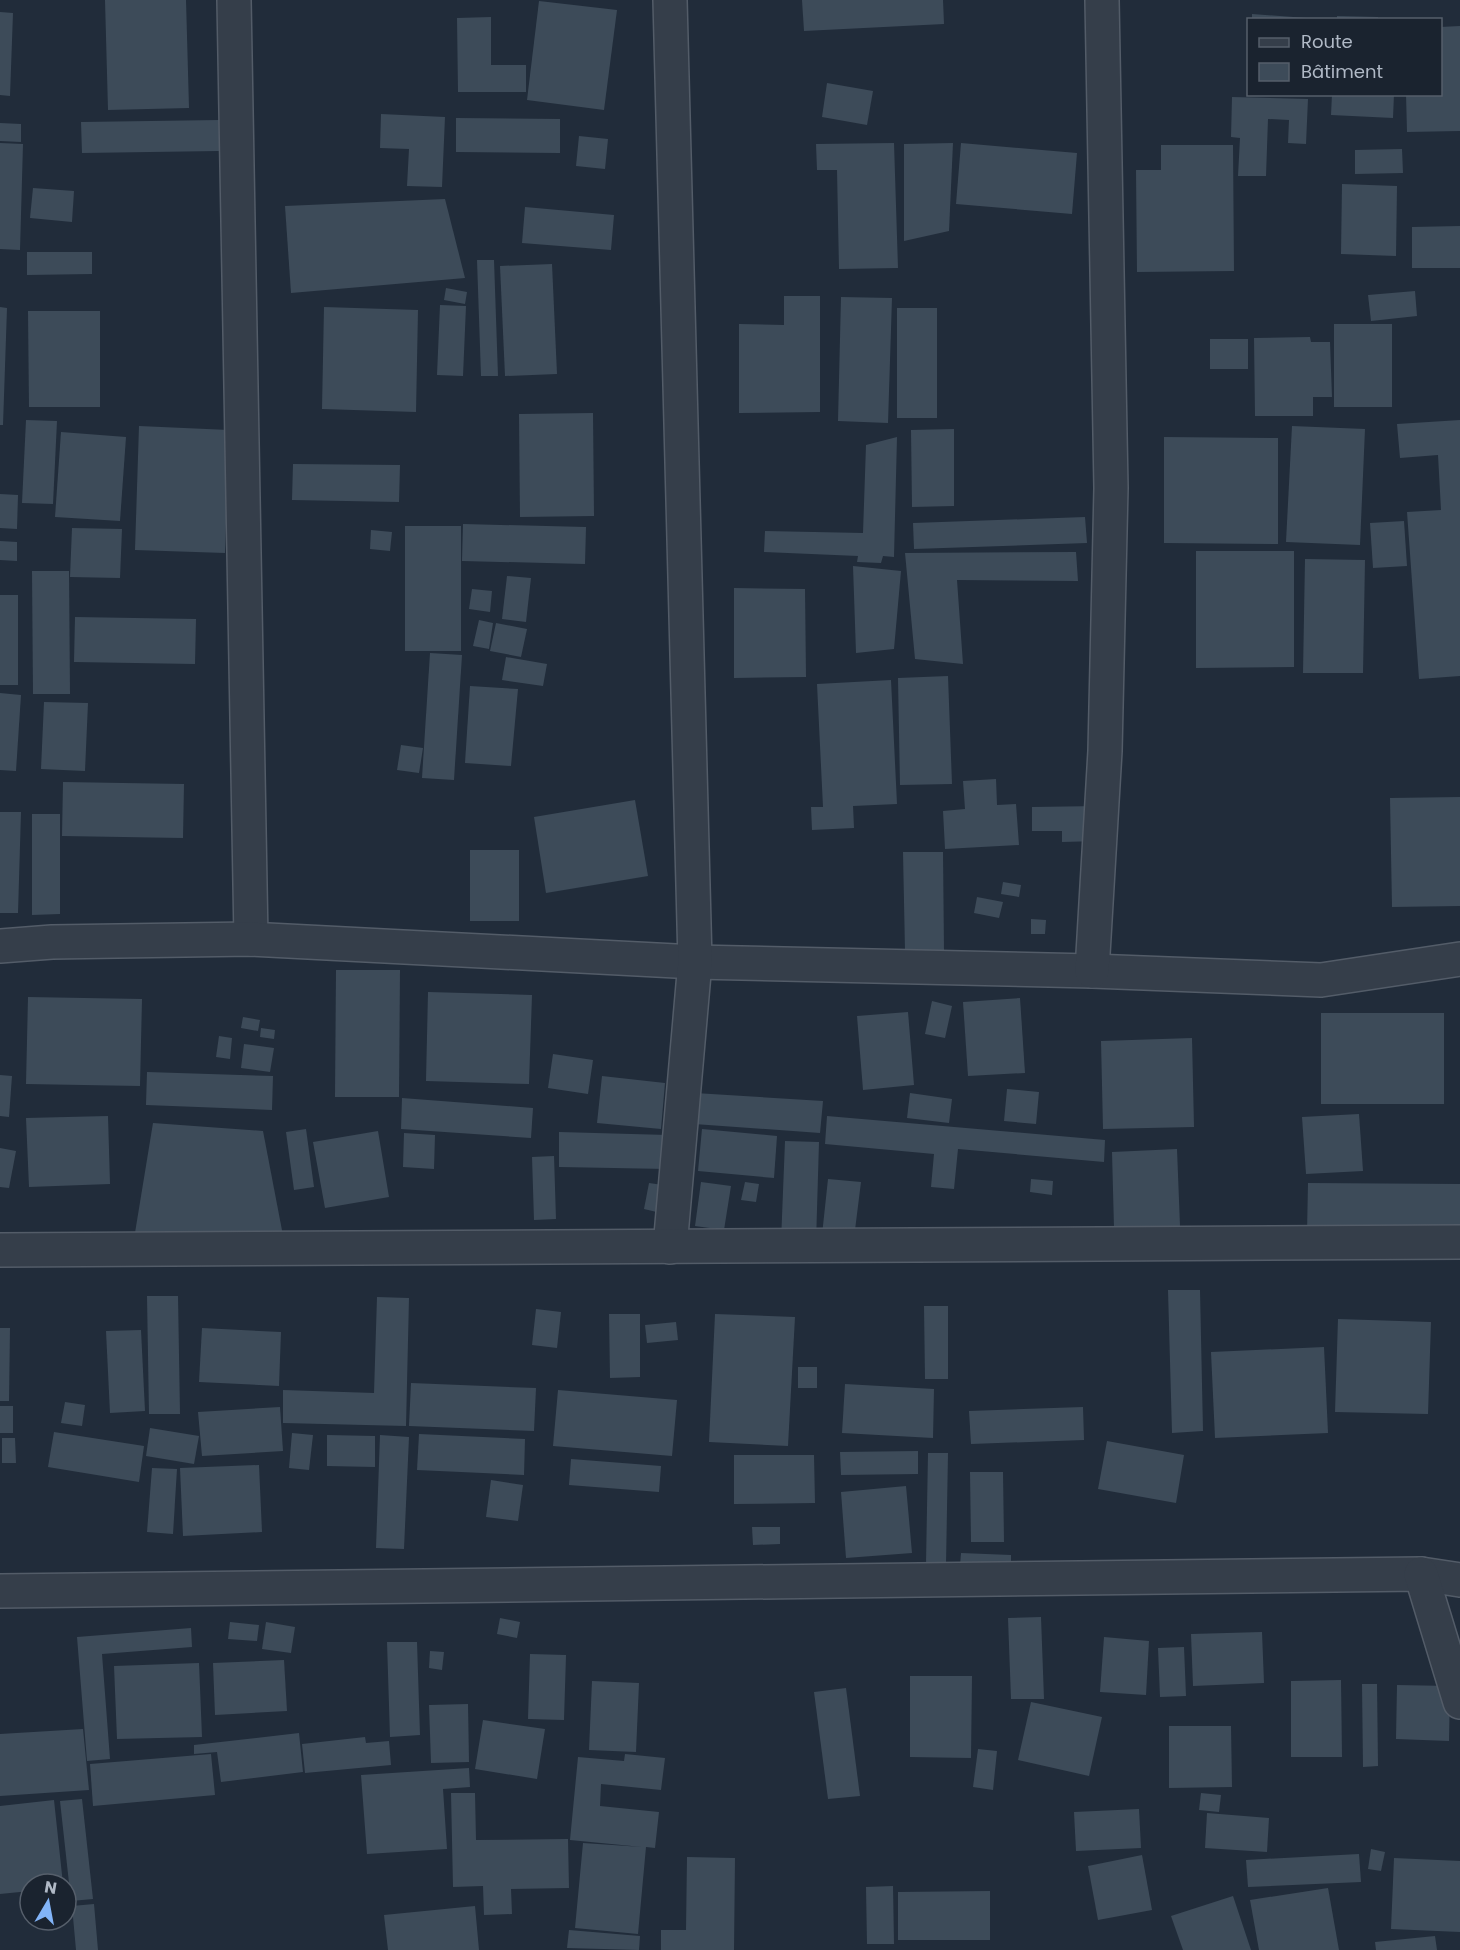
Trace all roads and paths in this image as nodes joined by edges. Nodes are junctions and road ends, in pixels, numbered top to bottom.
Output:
1 (234, 0) edge
2 (670, 0) edge
3 (1102, 0) edge
4 (251, 939) junction
5 (0, 946) edge
6 (1460, 959) edge
7 (695, 962) junction
8 (1092, 971) junction
9 (1460, 1242) edge
10 (670, 1246) junction
11 (0, 1250) edge
12 (1420, 1574) junction
13 (1460, 1580) edge
14 (0, 1592) edge
15 (1460, 1702) edge

1 - 4 street
2 - 7 street
3 - 8 street
4 - 5 street
4 - 7 street
6 - 8 street
7 - 8 street
7 - 10 street
9 - 10 street
10 - 11 street
12 - 13 street
12 - 14 street
12 - 15 street

